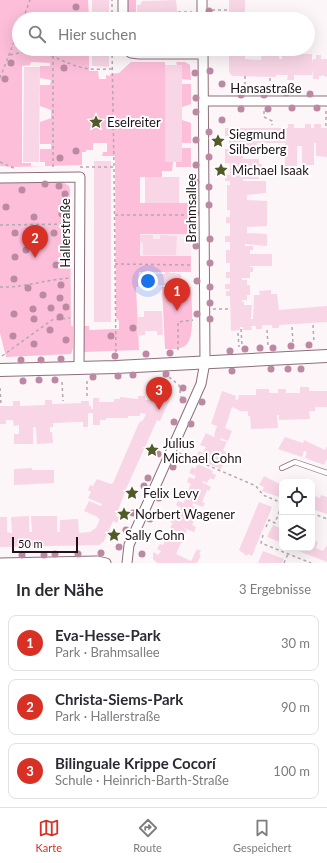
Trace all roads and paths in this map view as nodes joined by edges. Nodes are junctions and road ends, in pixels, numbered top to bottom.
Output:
1 (30, 0) edge
2 (112, 0) edge
3 (123, 0) edge
4 (202, 0) edge
5 (212, 10) dead end
6 (227, 10) dead end
7 (26, 12) edge
8 (112, 12) edge
9 (123, 12) edge
10 (178, 12) dead end
11 (192, 12) dead end
12 (202, 12) edge
13 (12, 49) edge
14 (10, 55) joint
15 (53, 56) joint
16 (112, 56) edge
17 (203, 56) edge
18 (112, 69) junction
19 (245, 76) dead end
20 (0, 78) edge
21 (270, 78) dead end
22 (245, 91) dead end
23 (270, 91) dead end
24 (204, 101) junction
25 (327, 101) edge
26 (264, 111) dead end
27 (326, 111) edge
28 (272, 125) dead end
29 (326, 126) edge
30 (0, 162) edge
31 (114, 167) junction
32 (76, 168) dead end
33 (16, 177) junction
34 (54, 177) junction
35 (0, 178) edge
36 (115, 215) junction
37 (193, 215) dead end
38 (80, 224) junction
39 (0, 225) edge
40 (115, 264) junction
41 (192, 265) dead end
42 (79, 278) junction
43 (0, 287) edge
44 (213, 309) dead end
45 (228, 309) dead end
46 (79, 317) junction
47 (193, 320) dead end
48 (313, 325) dead end
49 (292, 327) dead end
50 (241, 329) dead end
51 (268, 330) dead end
52 (238, 333) dead end
53 (314, 343) dead end
54 (293, 344) dead end
55 (268, 345) dead end
56 (238, 346) dead end
57 (242, 346) dead end
58 (178, 350) dead end
59 (2, 356) dead end
60 (327, 356) edge
61 (205, 362) junction
62 (116, 367) junction
63 (79, 369) junction
64 (0, 370) edge
65 (169, 377) dead end
66 (87, 381) dead end
67 (62, 382) dead end
68 (0, 388) edge
69 (182, 396) dead end
70 (88, 399) dead end
71 (63, 401) dead end
72 (1, 404) edge
73 (171, 449) junction
74 (282, 468) dead end
75 (327, 473) edge
76 (279, 502) edge
77 (279, 512) edge
78 (315, 514) edge
79 (327, 519) edge
80 (266, 527) dead end
81 (263, 535) dead end
82 (288, 553) junction
83 (0, 563) edge
84 (106, 563) edge
85 (127, 563) edge
86 (284, 563) edge
87 (311, 563) edge

1 - 7 path
2 - 8 path
3 - 9 street
4 - 12 street
5 - 6 path
10 - 11 path
13 - 14 path
14 - 20 path
15 - 18 path
15 - 34 path
16 - 18 path
17 - 24 street, Brahmsallee
18 - 31 path
19 - 22 path
21 - 23 path
24 - 25 street, Hansastraße
24 - 61 street, Brahmsallee
26 - 28 path
27 - 29 path
30 - 33 path
31 - 32 path
31 - 36 path
33 - 34 street, Hallerstraße
33 - 35 street, Hallerstraße
34 - 38 street, Hallerstraße
36 - 37 path
36 - 40 path
38 - 39 path
38 - 42 street, Hallerstraße
40 - 41 path
40 - 62 path
42 - 43 path
42 - 46 street, Hallerstraße
44 - 45 path
46 - 59 path
46 - 63 street, Hallerstraße
47 - 58 path
48 - 53 path
49 - 54 path
50 - 57 path
51 - 55 path
52 - 56 path
60 - 61 main road
61 - 62 main road
61 - 73 street, Brahmsallee
62 - 63 main road
63 - 64 main road
65 - 69 path
66 - 70 path
67 - 71 path
68 - 72 path
73 - 76 path
73 - 85 street, Brahmsallee
74 - 75 lane
77 - 80 path
78 - 79 path
81 - 82 path
82 - 86 path
82 - 87 path
83 - 84 street

